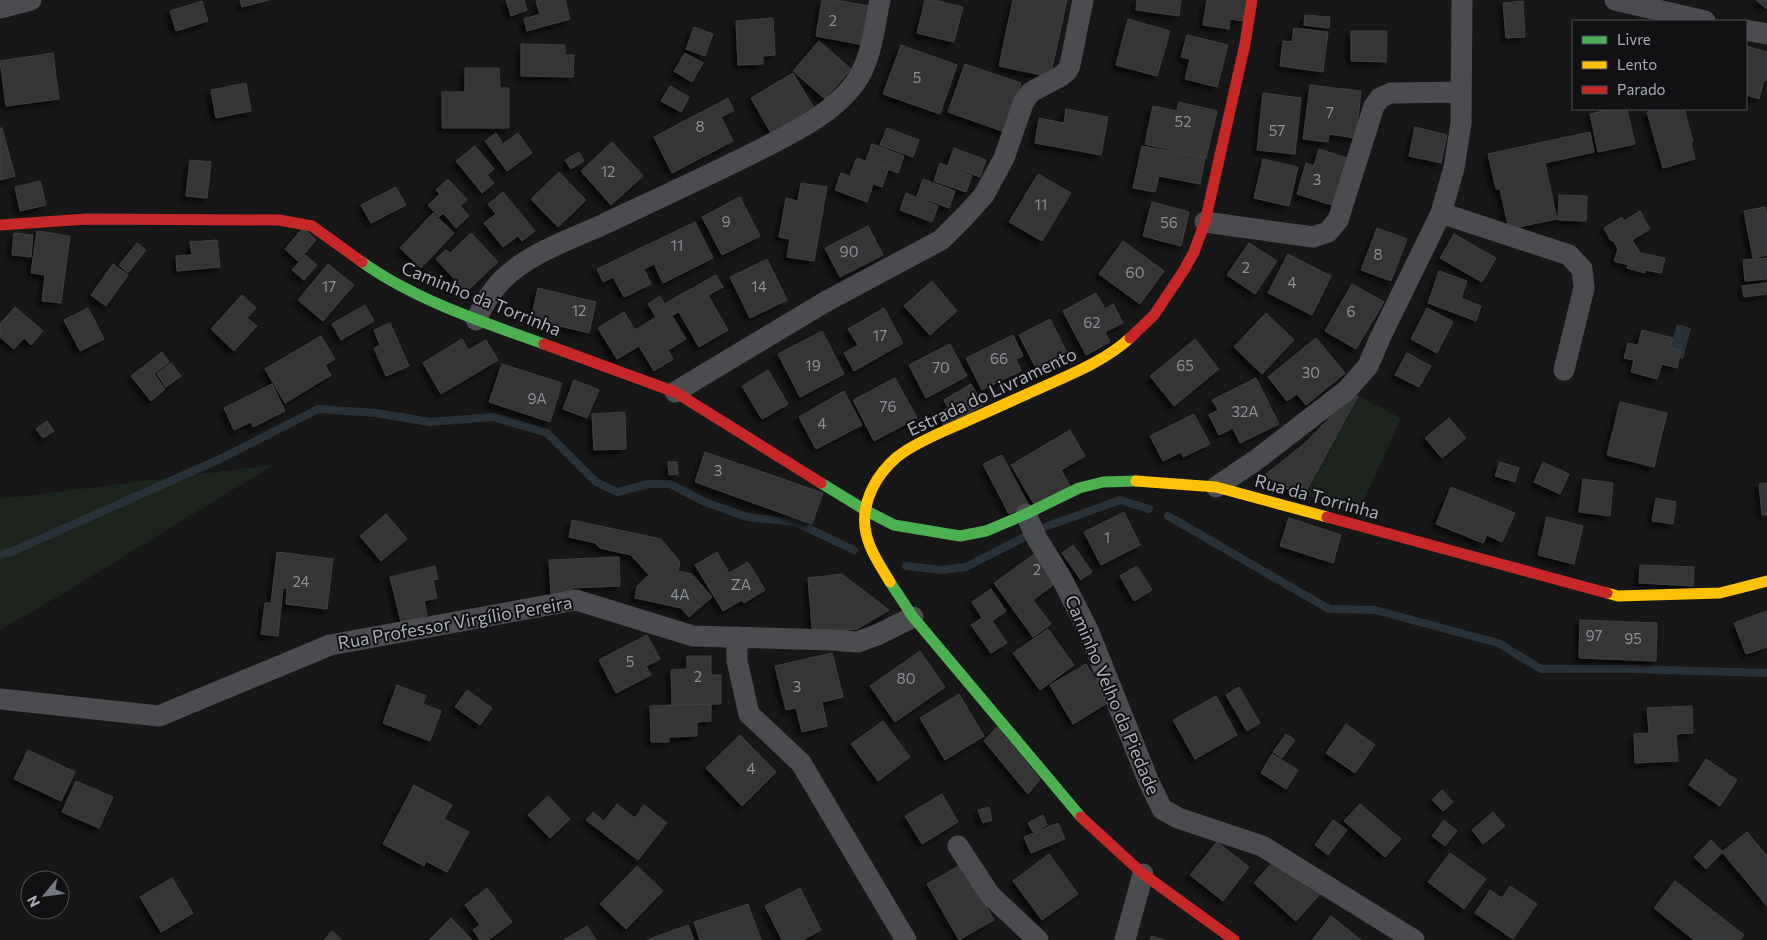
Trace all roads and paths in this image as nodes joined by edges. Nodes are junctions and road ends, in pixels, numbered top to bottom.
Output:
1 (31, 0) edge
2 (880, 0) edge
3 (1083, 0) edge
4 (1252, 0) edge
5 (1462, 0) edge
6 (1615, 0) edge
7 (0, 8) edge
8 (1689, 13) edge
9 (1747, 30) edge
10 (1767, 34) edge
11 (1460, 92) junction
12 (1442, 213) junction
13 (1205, 222) junction
14 (0, 225) edge
15 (476, 320) junction
16 (1564, 370) dead end
17 (675, 392) junction
18 (1216, 487) junction
19 (865, 510) junction
20 (1026, 514) junction
21 (1767, 581) edge
22 (913, 617) junction
23 (737, 637) junction
24 (0, 698) edge
25 (958, 846) dead end
26 (1143, 874) junction
27 (906, 940) edge
28 (1038, 940) edge
29 (1125, 940) edge
30 (1234, 940) edge
31 (1414, 940) edge

1 - 7 street
2 - 15 street
3 - 17 street
4 - 13 street, Estrada do Livramento
5 - 11 street
6 - 8 street
9 - 10 street
11 - 12 street
11 - 13 street
12 - 16 street
12 - 18 street
13 - 19 street, Estrada do Livramento
14 - 15 street, Caminho da Torrinha
15 - 17 street, Caminho da Torrinha
17 - 19 street, Caminho da Torrinha
18 - 20 street, Rua da Torrinha
18 - 21 street, Rua da Torrinha
19 - 20 street, Rua da Torrinha
19 - 22 street, Estrada do Livramento
20 - 31 street, Caminho Velho da Piedade
22 - 23 street, Rua Professor Virgílio Pereira
22 - 26 street, Estrada do Livramento
23 - 24 street, Rua Professor Virgílio Pereira
23 - 27 street
25 - 28 street
26 - 29 street
26 - 30 street, Estrada do Livramento

